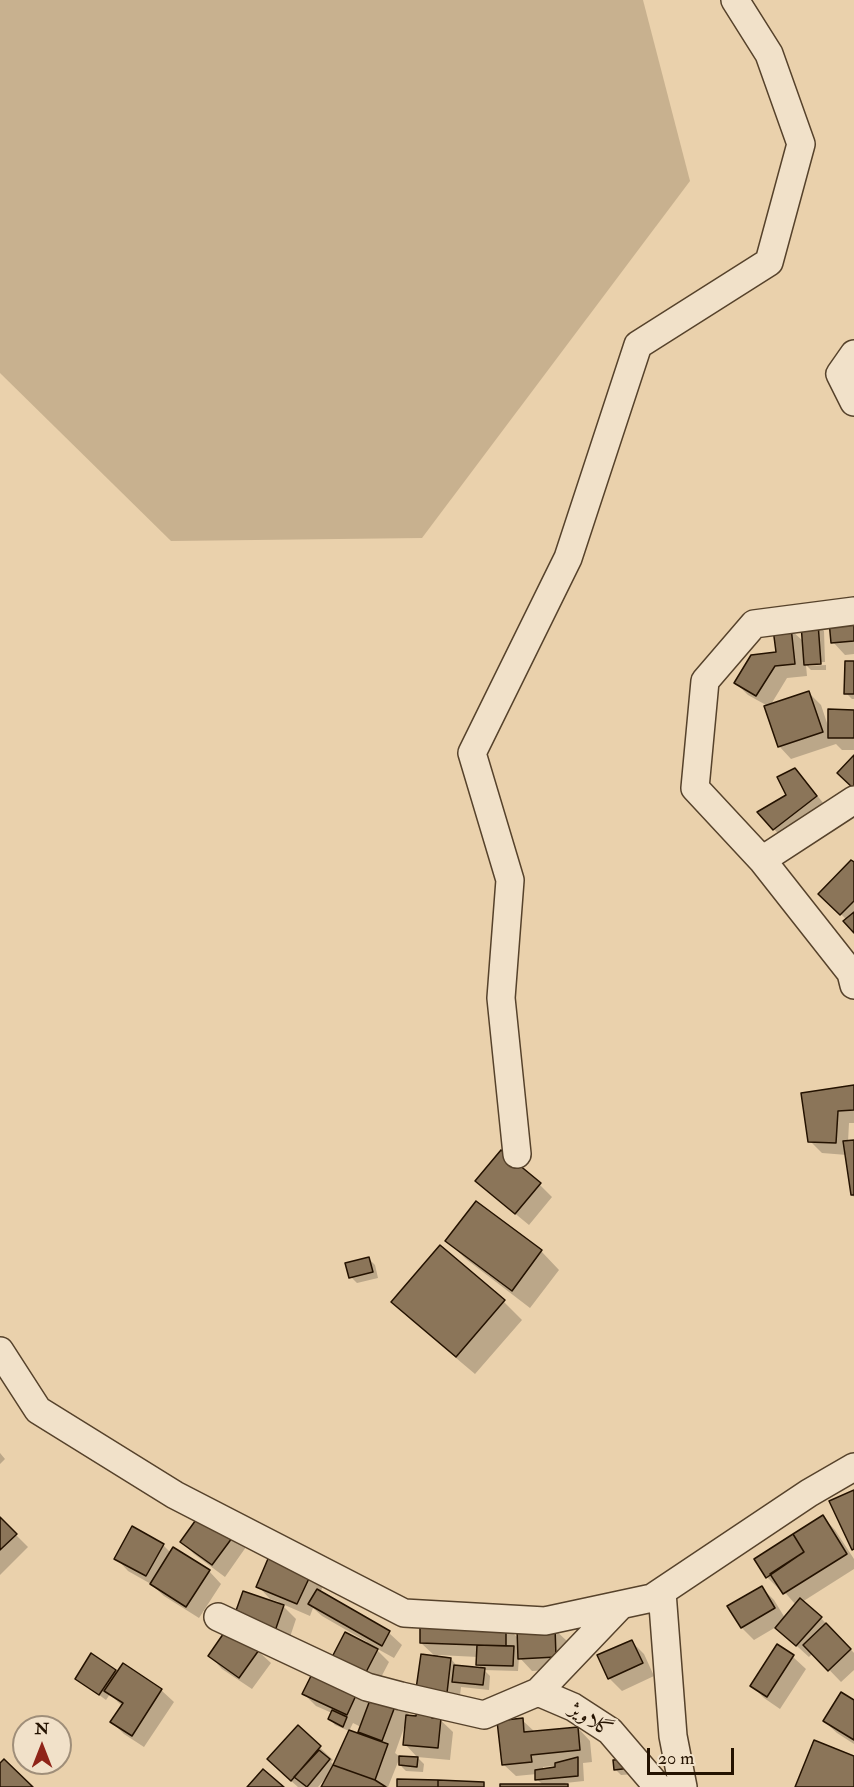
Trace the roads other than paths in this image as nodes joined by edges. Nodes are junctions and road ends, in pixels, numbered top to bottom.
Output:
1 (735, 0) edge
2 (854, 354) edge
3 (854, 402) edge
4 (854, 611) edge
5 (854, 800) edge
6 (762, 860) junction
7 (853, 977) edge
8 (517, 1154) dead end
9 (0, 1351) edge
10 (854, 1467) edge
11 (662, 1592) junction
12 (621, 1605) junction
13 (218, 1617) dead end
14 (538, 1692) junction
15 (658, 1787) edge
16 (683, 1787) edge

1 - 8 street
2 - 3 street
4 - 6 street
5 - 6 street
6 - 7 street
9 - 12 street
10 - 11 street
11 - 12 street
11 - 16 street
12 - 14 street
13 - 14 street
14 - 15 street, گلاویژ

